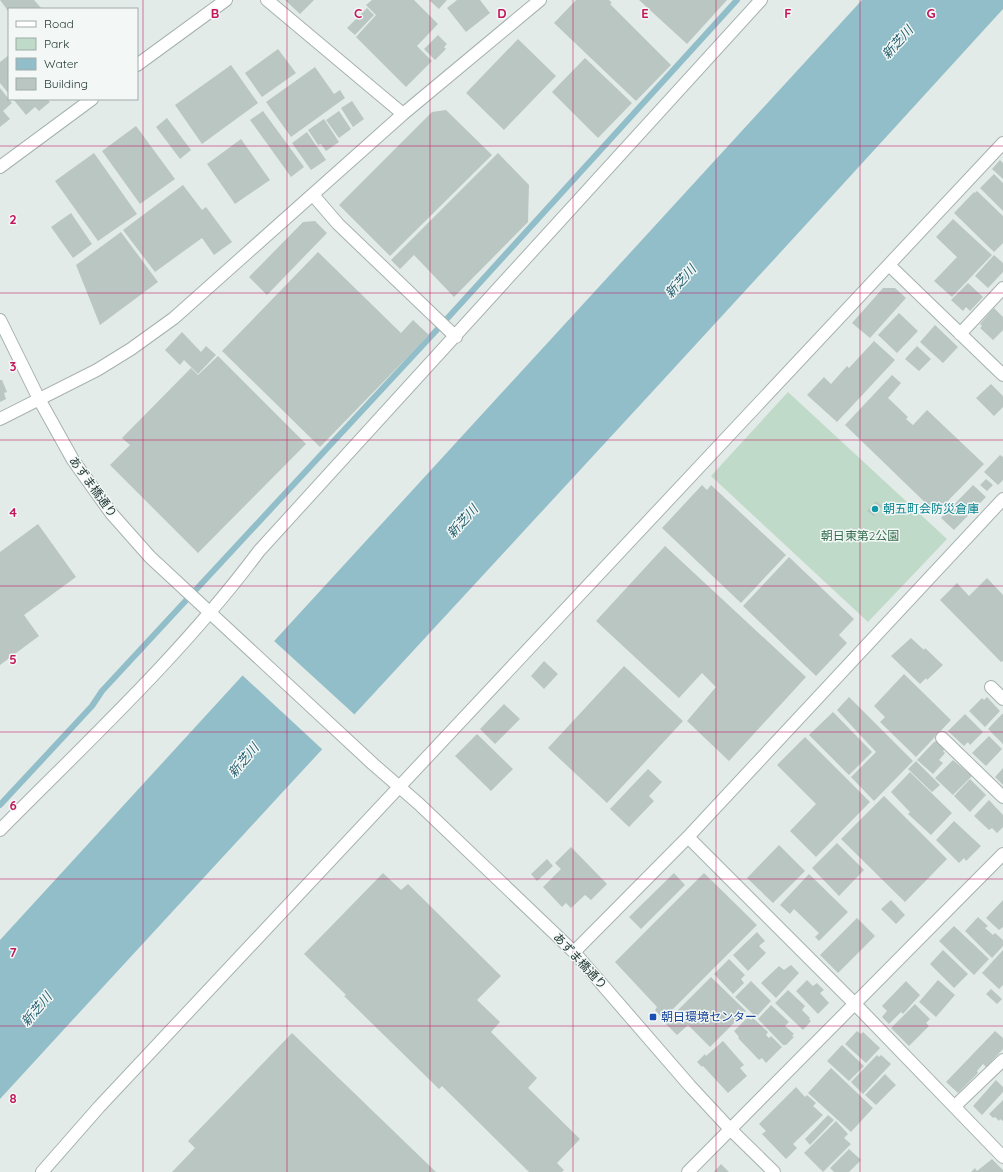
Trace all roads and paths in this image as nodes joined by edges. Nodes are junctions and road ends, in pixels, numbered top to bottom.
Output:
1 (226, 0) edge
2 (267, 0) edge
3 (540, 0) edge
4 (761, 0) edge
5 (138, 64) edge
6 (91, 100) edge
7 (403, 114) junction
8 (1003, 143) edge
9 (0, 167) edge
10 (313, 195) junction
11 (889, 266) junction
12 (1003, 288) edge
13 (0, 320) edge
14 (960, 334) junction
15 (456, 337) junction
16 (1003, 375) edge
17 (39, 399) junction
18 (0, 419) edge
19 (1003, 499) edge
20 (210, 614) junction
21 (991, 687) dead end
22 (1003, 699) edge
23 (942, 738) dead end
24 (399, 787) junction
25 (1003, 797) edge
26 (0, 830) edge
27 (688, 837) junction
28 (1003, 854) edge
29 (574, 952) junction
30 (854, 1003) junction
31 (1003, 1060) edge
32 (955, 1106) junction
33 (730, 1129) junction
34 (1003, 1157) edge
35 (42, 1172) edge
36 (688, 1172) edge
37 (774, 1172) edge

1 - 5 street
2 - 7 street
3 - 7 street
4 - 15 street
6 - 9 street
7 - 10 street
8 - 11 street
10 - 15 street
10 - 17 street
11 - 14 street
11 - 24 street
12 - 14 street
13 - 17 street, あずま橋通り
14 - 16 street
15 - 20 street
17 - 18 street
17 - 20 street, あずま橋通り
19 - 27 street
20 - 24 street, あずま橋通り
20 - 26 street
21 - 22 street
23 - 25 street
24 - 29 street, あずま橋通り
24 - 35 street
27 - 29 street
27 - 30 street
28 - 30 street
29 - 33 street, あずま橋通り
30 - 32 street
30 - 33 street
31 - 32 street
32 - 34 street
33 - 36 street
33 - 37 street, あずま橋通り

